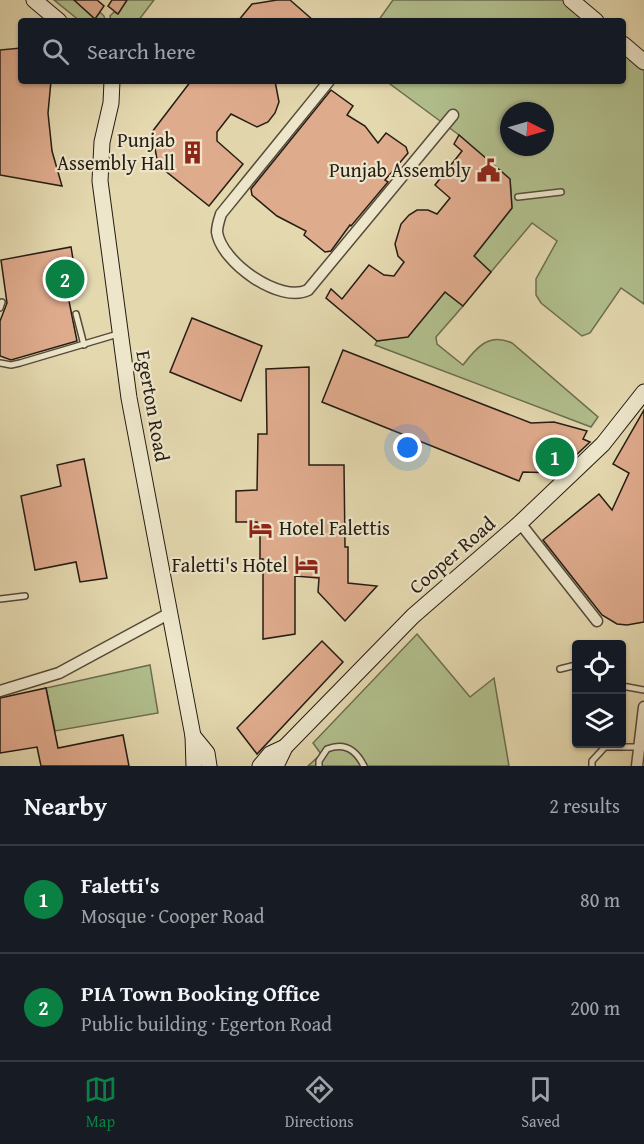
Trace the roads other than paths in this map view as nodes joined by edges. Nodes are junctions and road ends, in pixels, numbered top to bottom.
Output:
1 (34, 0) edge
2 (571, 0) edge
3 (55, 18) edge
4 (592, 18) edge
5 (626, 47) edge
6 (644, 62) edge
7 (112, 84) edge
8 (327, 84) edge
9 (453, 115) dead end
10 (561, 192) dead end
11 (518, 197) dead end
12 (76, 314) dead end
13 (119, 334) junction
14 (84, 345) junction
15 (0, 363) edge
16 (644, 392) edge
17 (520, 523) junction
18 (25, 596) dead end
19 (0, 598) edge
20 (170, 614) junction
21 (597, 621) dead end
22 (572, 666) edge
23 (560, 669) dead end
24 (626, 687) edge
25 (644, 690) edge
26 (0, 691) edge
27 (644, 707) edge
28 (643, 731) edge
29 (193, 736) junction
30 (285, 747) junction
31 (639, 747) junction
32 (194, 766) edge
33 (209, 766) edge
34 (260, 766) edge
35 (276, 766) edge
36 (319, 766) edge
37 (364, 766) edge
38 (592, 766) edge
39 (637, 766) edge

1 - 3 street
2 - 4 street
5 - 6 street
7 - 13 street, Egerton Road
8 - 9 street
10 - 11 lane
12 - 14 lane
13 - 14 lane
13 - 20 street, Egerton Road
14 - 15 lane
16 - 17 street, Cooper Road
17 - 21 street
17 - 30 street, Cooper Road
18 - 19 lane
20 - 26 street
20 - 29 street, Egerton Road
22 - 23 lane
24 - 25 lane
27 - 28 street
28 - 31 street
29 - 32 street, Egerton Road
29 - 33 street, Egerton Road
30 - 34 street, Cooper Road
30 - 35 street, Cooper Road
31 - 38 lane
31 - 39 street
36 - 37 lane

